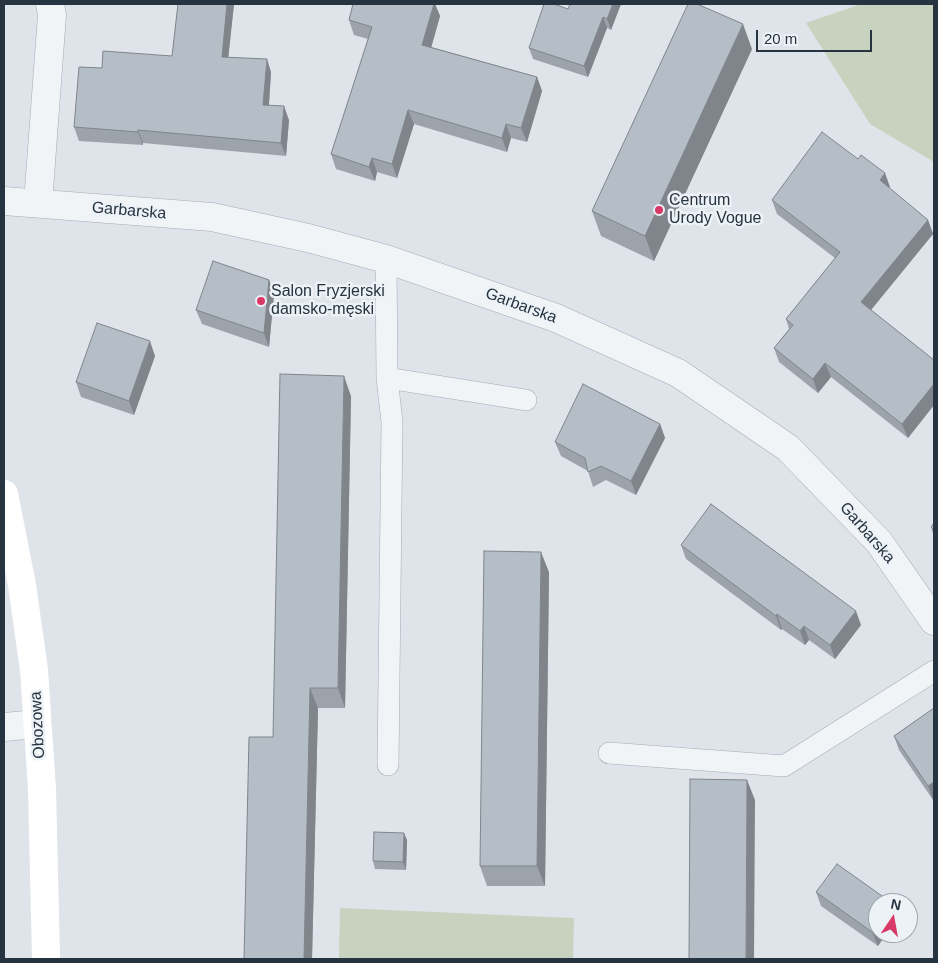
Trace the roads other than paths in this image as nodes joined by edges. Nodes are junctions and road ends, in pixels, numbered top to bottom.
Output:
1 (50, 4) edge
2 (4, 201) edge
3 (38, 203) junction
4 (386, 259) junction
5 (387, 378) junction
6 (526, 400) dead end
7 (4, 494) edge
8 (934, 621) edge
9 (934, 671) edge
10 (37, 724) junction
11 (4, 727) edge
12 (609, 753) dead end
13 (388, 765) dead end
14 (46, 959) edge

1 - 3 street
2 - 3 street, Garbarska
3 - 4 street, Garbarska
4 - 5 lane
4 - 8 street, Garbarska
5 - 6 lane
5 - 13 lane
7 - 10 street, Obozowa
9 - 12 lane
10 - 11 street
10 - 14 street, Obozowa

